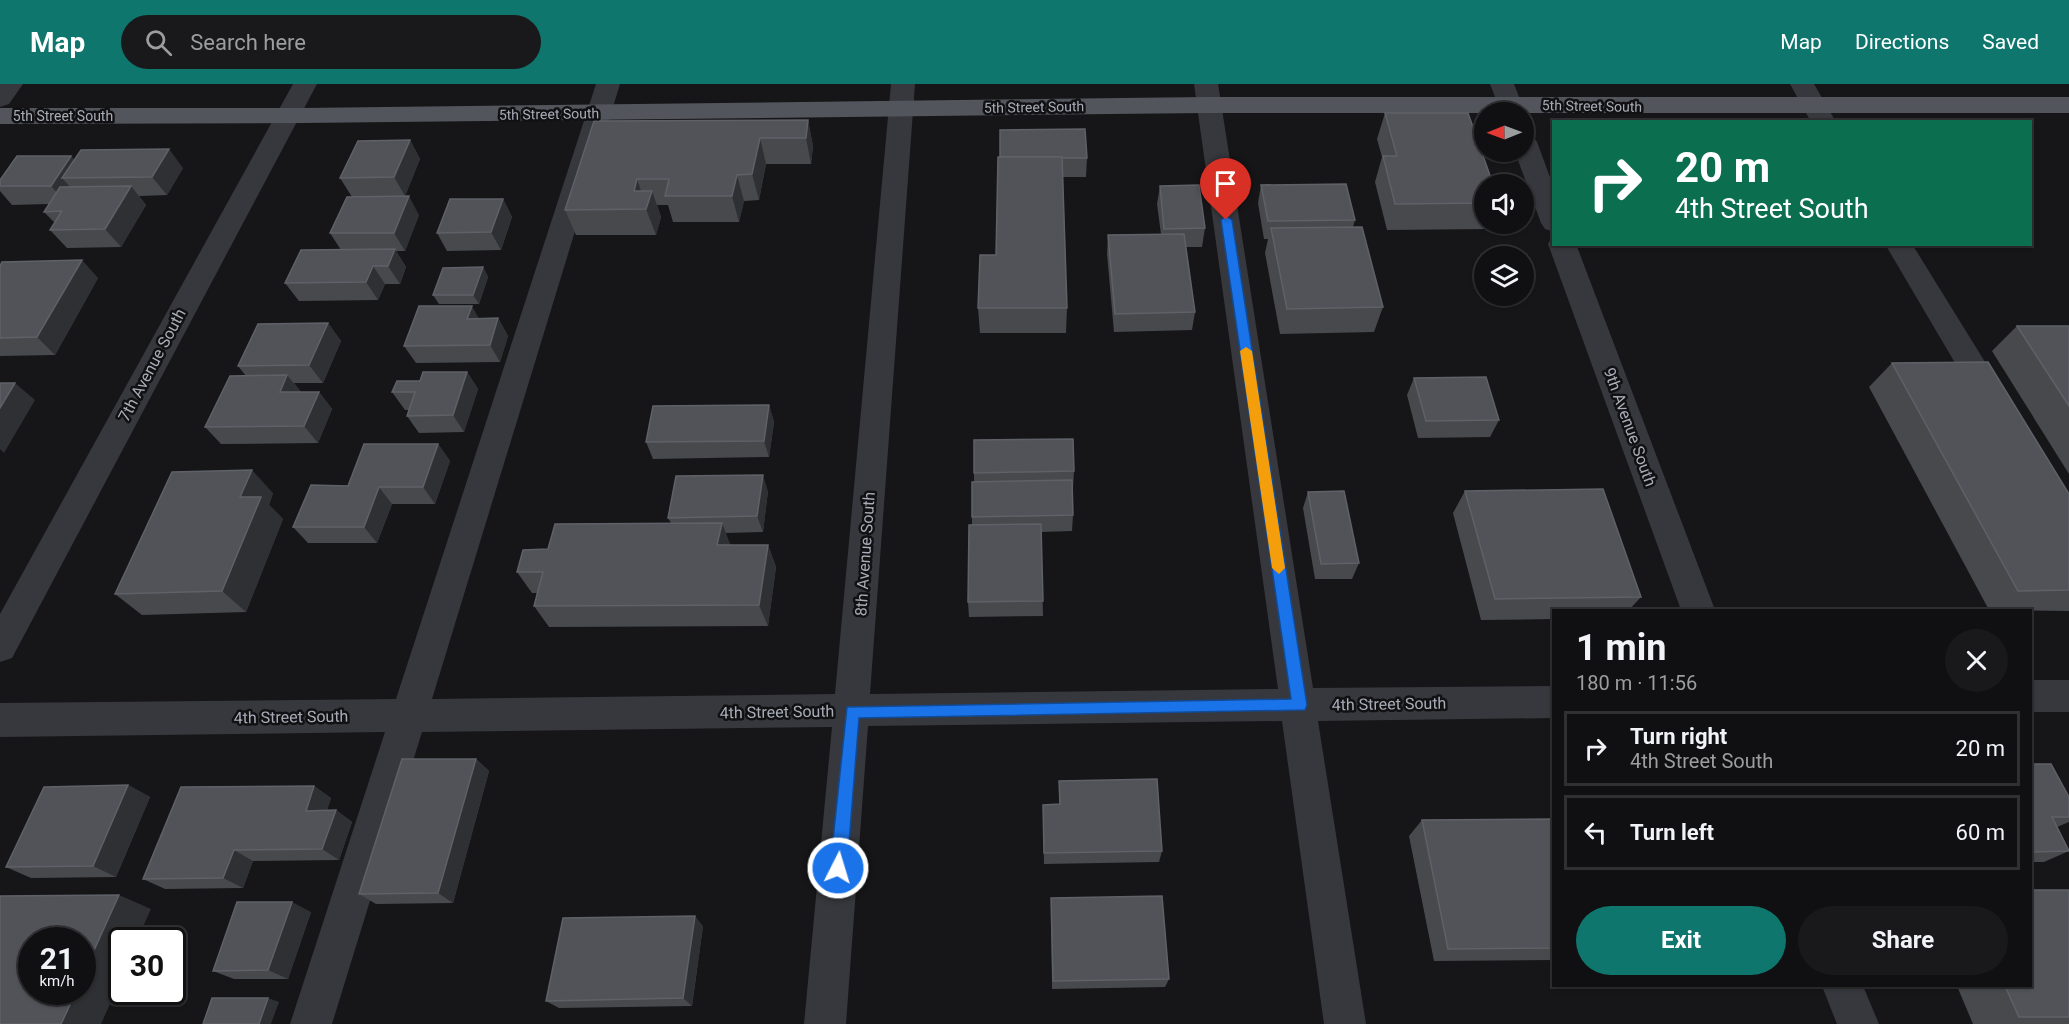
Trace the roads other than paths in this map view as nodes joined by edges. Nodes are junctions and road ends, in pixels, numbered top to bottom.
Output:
1 (11, 84) edge
2 (305, 84) edge
3 (1802, 84) edge
4 (1207, 94) edge
5 (902, 96) edge
6 (603, 98) edge
7 (0, 99) edge
8 (1509, 101) edge
9 (2069, 105) edge
10 (1820, 115) edge
11 (0, 116) edge
12 (286, 118) junction
13 (1531, 162) edge
14 (1552, 218) edge
15 (1563, 246) edge
16 (1899, 246) edge
17 (2008, 425) edge
18 (1698, 609) edge
19 (0, 647) edge
20 (2032, 696) edge
21 (2069, 696) edge
22 (1552, 702) edge
23 (1300, 705) junction
24 (852, 711) junction
25 (408, 716) junction
26 (0, 720) edge
27 (1843, 987) edge
28 (312, 1024) edge
29 (825, 1024) edge
30 (1345, 1024) edge
31 (1858, 1024) edge

1 - 7 street
2 - 12 street, 7th Avenue South
3 - 10 street
4 - 5 main road, 5th Street South
4 - 8 main road, 5th Street South
4 - 23 street
5 - 6 main road, 5th Street South
5 - 24 street, 8th Avenue South
6 - 12 main road, 5th Street South
6 - 25 street
8 - 10 main road, 5th Street South
9 - 10 main road, 5th Street South
11 - 12 main road, 5th Street South
12 - 19 street, 7th Avenue South
13 - 14 street
15 - 18 street, 9th Avenue South
16 - 17 street
20 - 21 street
22 - 23 street, 4th Street South
23 - 24 street, 4th Street South
23 - 30 street
24 - 25 street, 4th Street South
24 - 29 street, 8th Avenue South
25 - 26 street, 4th Street South
25 - 28 street
27 - 31 street

